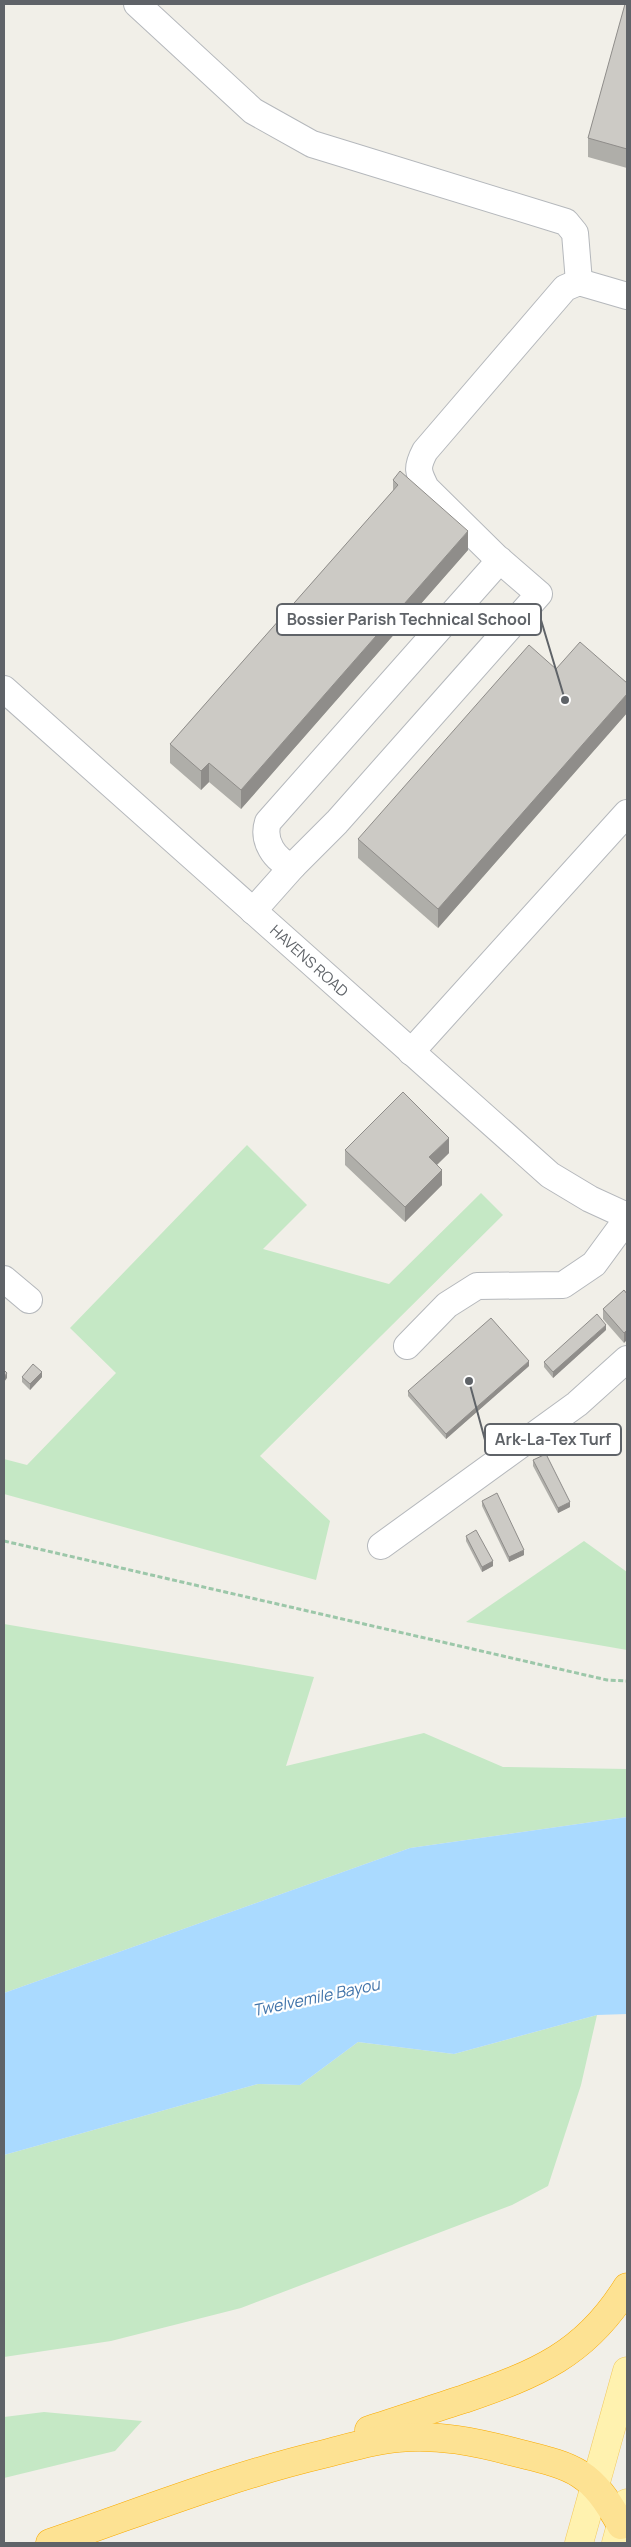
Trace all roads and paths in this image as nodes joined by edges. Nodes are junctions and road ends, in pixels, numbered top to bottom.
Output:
1 (138, 4) edge
2 (579, 282) junction
3 (627, 296) edge
4 (500, 560) junction
5 (4, 689) edge
6 (627, 813) edge
7 (293, 866) junction
8 (253, 911) junction
9 (411, 1052) junction
10 (627, 1217) edge
11 (4, 1278) edge
12 (29, 1300) dead end
13 (407, 1346) dead end
14 (627, 1359) edge
15 (4, 1541) edge
16 (381, 1546) dead end
17 (627, 1681) edge
18 (627, 2287) edge
19 (627, 2371) edge
20 (290, 2462) junction
21 (595, 2485) junction
22 (621, 2524) edge
23 (50, 2543) edge
24 (579, 2543) edge

1 - 2 street
2 - 3 street
2 - 4 street
4 - 7 street
4 - 7 street
5 - 8 street, HAVENS ROAD
6 - 9 street
7 - 8 street
8 - 9 street, HAVENS ROAD
9 - 10 street, HAVENS ROAD
10 - 13 street
11 - 12 street
14 - 16 street
15 - 17 path
18 - 20 highway
19 - 21 main road
20 - 21 highway
20 - 23 highway
21 - 22 highway
21 - 24 main road

